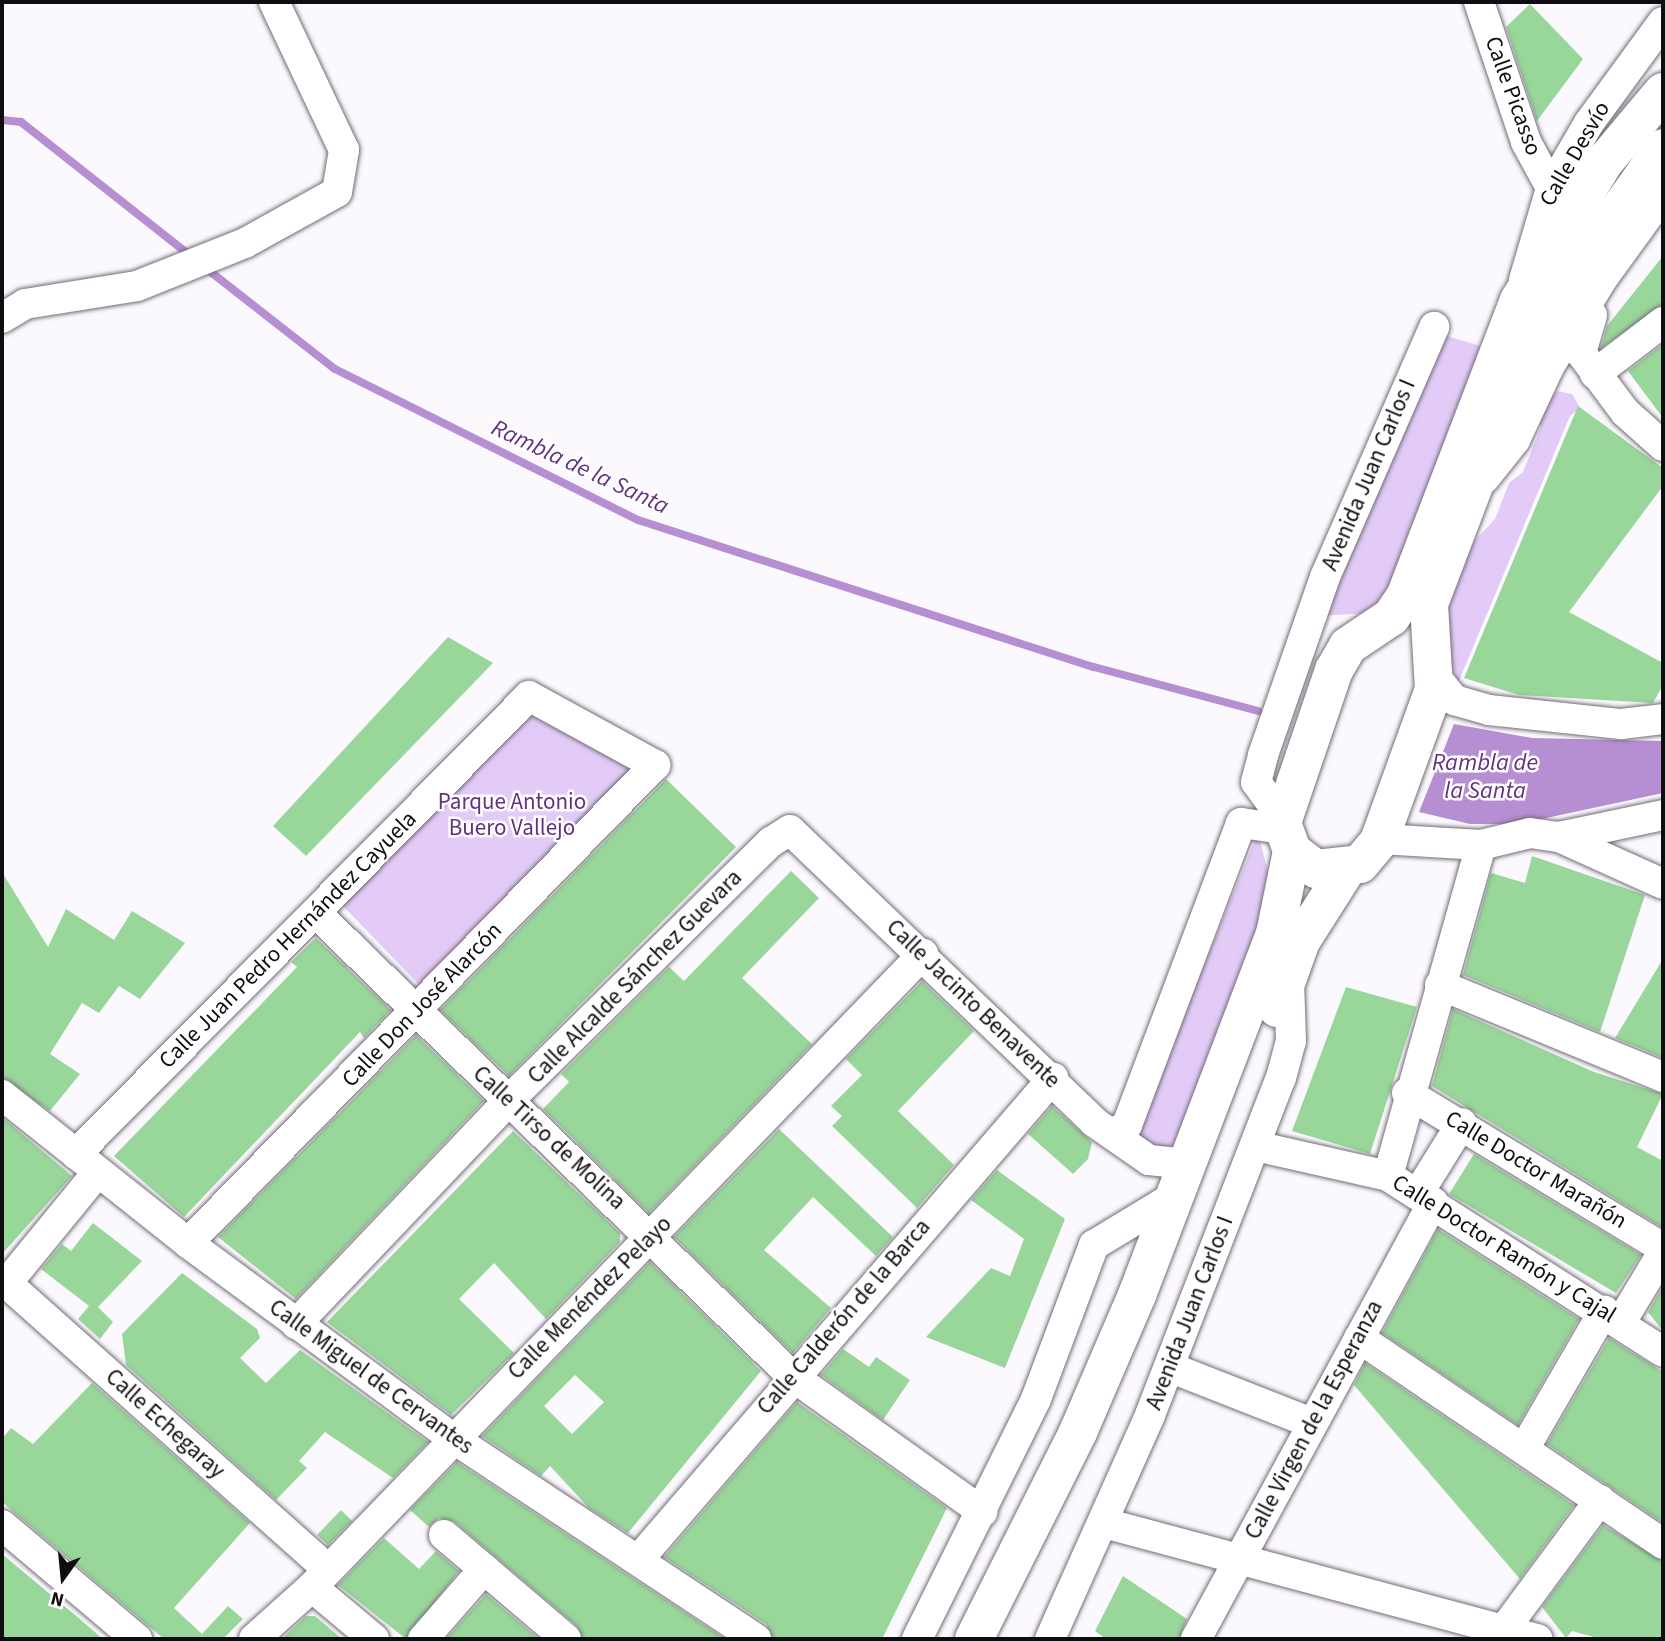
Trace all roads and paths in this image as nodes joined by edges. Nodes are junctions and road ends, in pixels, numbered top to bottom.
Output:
1 (274, 2) edge
2 (1479, 2) edge
3 (1663, 22) edge
4 (1663, 92) edge
5 (1663, 148) edge
6 (1551, 188) junction
7 (1663, 195) edge
8 (1603, 278) junction
9 (1519, 300) junction
10 (2, 318) edge
11 (1663, 322) edge
12 (1434, 327) dead end
13 (1595, 374) junction
14 (1663, 446) edge
15 (1468, 498) junction
16 (1305, 632) junction
17 (1369, 634) junction
18 (1432, 669) junction
19 (1334, 670) junction
20 (529, 696) joint
21 (1663, 719) edge
22 (1663, 814) edge
23 (1286, 833) junction
24 (1559, 837) junction
25 (1380, 839) junction
26 (771, 842) joint
27 (1481, 845) junction
28 (1346, 870) junction
29 (1663, 884) edge
30 (316, 913) junction
31 (923, 954) junction
32 (1289, 976) junction
33 (1440, 985) junction
34 (414, 1012) junction
35 (1663, 1077) edge
36 (1052, 1079) junction
37 (1407, 1093) junction
38 (2, 1095) edge
39 (509, 1101) junction
40 (1462, 1123) junction
41 (1116, 1132) junction
42 (1255, 1146) junction
43 (87, 1163) junction
44 (1388, 1176) junction
45 (1181, 1180) junction
46 (1426, 1197) junction
47 (653, 1236) junction
48 (188, 1243) junction
49 (1663, 1250) edge
50 (4, 1281) edge
51 (1613, 1316) junction
52 (296, 1324) junction
53 (1359, 1338) junction
54 (1663, 1352) edge
55 (1168, 1367) junction
56 (792, 1376) junction
57 (1312, 1423) junction
58 (451, 1437) junction
59 (1524, 1449) junction
60 (1600, 1500) junction
61 (983, 1512) junction
62 (1104, 1523) junction
63 (2, 1525) edge
64 (444, 1535) dead end
65 (1663, 1544) edge
66 (639, 1559) junction
67 (1239, 1560) junction
68 (484, 1569) junction
69 (320, 1578) junction
70 (1500, 1634) edge
71 (137, 1639) edge
72 (254, 1639) edge
73 (374, 1639) edge
74 (424, 1639) edge
75 (566, 1639) edge
76 (755, 1639) edge
77 (917, 1639) edge
78 (974, 1639) edge
79 (1004, 1639) edge
80 (1050, 1639) edge
81 (1196, 1639) edge
82 (1538, 1639) edge

1 - 10 street
2 - 6 street, Calle Picasso
3 - 6 street, Calle Desvío
4 - 9 main road
5 - 15 main road
6 - 9 street, Calle Desvío
7 - 8 street
8 - 13 street
8 - 15 street
9 - 17 main road
11 - 13 street
12 - 16 street, Avenida Juan Carlos I
13 - 14 street
15 - 18 main road
16 - 17 street
16 - 19 street
16 - 23 street, Avenida Juan Carlos I
17 - 18 main road
17 - 19 main road
18 - 21 street
18 - 25 main road
19 - 23 main road
20 - 30 street, Calle Juan Pedro Hernández Cayuela
20 - 34 street, Calle Don José Alarcón
22 - 24 street
23 - 28 main road
23 - 41 street
23 - 45 main road
24 - 27 street
24 - 29 street
25 - 27 street
25 - 28 main road
26 - 31 street, Calle Jacinto Benavente
26 - 39 street, Calle Alcalde Sánchez Guevara
27 - 33 street
28 - 32 main road
30 - 34 street, Calle Tirso de Molina
30 - 43 street, Calle Juan Pedro Hernández Cayuela
31 - 36 street, Calle Jacinto Benavente
31 - 47 street, Calle Menéndez Pelayo
32 - 42 street, Avenida Juan Carlos I
32 - 79 main road
33 - 35 street
33 - 37 street
34 - 39 street, Calle Tirso de Molina
34 - 48 street, Calle Don José Alarcón
36 - 41 street, Calle Jacinto Benavente
36 - 56 street, Calle Calderón de la Barca
37 - 40 street, Calle Doctor Marañón
37 - 44 street
38 - 43 street, Calle Miguel de Cervantes
39 - 47 street, Calle Tirso de Molina
39 - 52 street, Calle Alcalde Sánchez Guevara
40 - 46 street, Calle Virgen de la Esperanza
40 - 49 street, Calle Doctor Marañón
41 - 45 street, Calle Jacinto Benavente
42 - 44 street, Calle Doctor Ramón y Cajal
42 - 55 street, Avenida Juan Carlos I
43 - 48 street, Calle Miguel de Cervantes
43 - 50 street, Calle Juan Pedro Hernández Cayuela
44 - 46 street, Calle Doctor Ramón y Cajal
45 - 61 street
45 - 78 main road
46 - 51 street, Calle Doctor Ramón y Cajal
46 - 53 street, Calle Virgen de la Esperanza
47 - 56 street, Calle Tirso de Molina
47 - 58 street, Calle Menéndez Pelayo
48 - 52 street, Calle Miguel de Cervantes
49 - 51 street
50 - 69 street, Calle Echegaray
51 - 54 street, Calle Doctor Ramón y Cajal
51 - 59 street
52 - 58 street, Calle Miguel de Cervantes
53 - 57 street, Calle Virgen de la Esperanza
53 - 59 street
55 - 57 street
55 - 62 street, Avenida Juan Carlos I
56 - 61 street, Calle Tirso de Molina
56 - 66 street, Calle Calderón de la Barca
57 - 67 street, Calle Virgen de la Esperanza
58 - 66 street, Calle Miguel de Cervantes
58 - 69 street, Calle Menéndez Pelayo
59 - 60 street
60 - 65 street
60 - 70 street
61 - 77 street
62 - 67 street
62 - 80 street, Avenida Juan Carlos I
63 - 71 street
64 - 68 street
66 - 76 street, Calle Miguel de Cervantes
67 - 70 street
67 - 81 street, Calle Virgen de la Esperanza
68 - 74 street
68 - 75 street
69 - 72 street, Calle Menéndez Pelayo
69 - 73 street, Calle Echegaray
70 - 82 street

